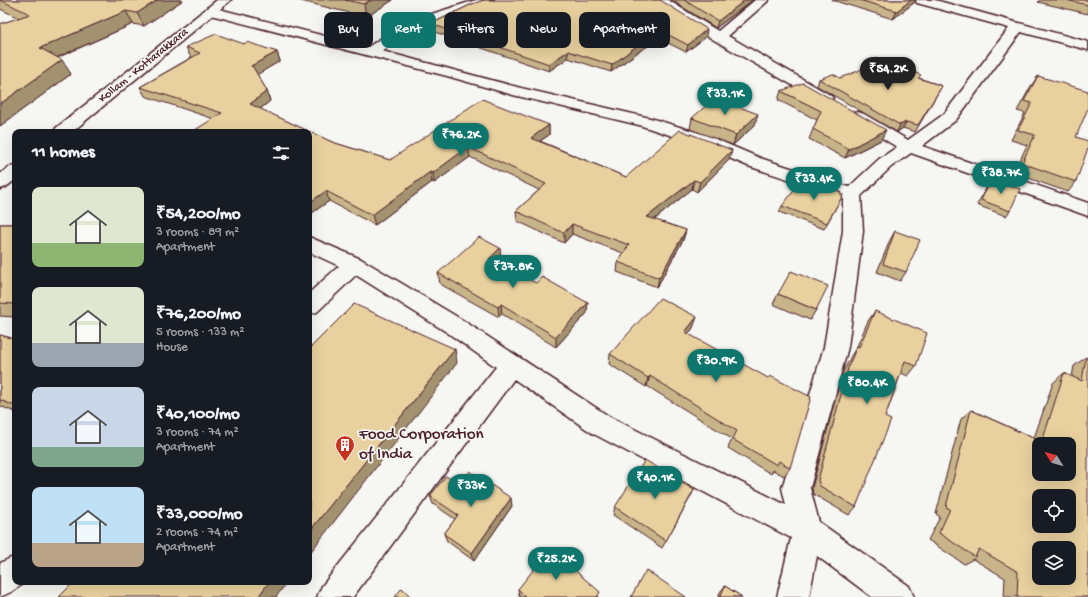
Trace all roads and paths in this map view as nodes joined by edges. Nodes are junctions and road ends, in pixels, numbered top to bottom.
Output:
1 (225, 0) edge
2 (488, 0) edge
3 (659, 0) edge
4 (763, 0) edge
5 (921, 0) edge
6 (211, 11) junction
7 (1018, 26) junction
8 (718, 37) junction
9 (1088, 46) edge
10 (370, 52) junction
11 (834, 103) edge
12 (848, 111) edge
13 (66, 129) edge
14 (909, 146) junction
15 (12, 173) edge
16 (0, 183) edge
17 (852, 194) junction
18 (1088, 210) edge
19 (312, 245) edge
20 (354, 264) junction
21 (312, 303) edge
22 (511, 365) junction
23 (807, 530) junction
24 (12, 572) edge
25 (0, 581) edge
26 (333, 597) edge
27 (793, 597) edge
28 (898, 597) edge

1 - 6 street, Kollam - Kottarakkara
2 - 10 street
3 - 8 street
4 - 8 street
5 - 7 street
6 - 10 street
6 - 13 street, Kollam - Kottarakkara
7 - 9 street
7 - 14 street
8 - 11 street
10 - 17 street
12 - 14 street
14 - 17 street
14 - 18 street
15 - 16 street
17 - 23 street
19 - 20 street
20 - 21 street
20 - 22 street
22 - 23 street
22 - 26 street
23 - 27 street
23 - 28 street
24 - 25 street

